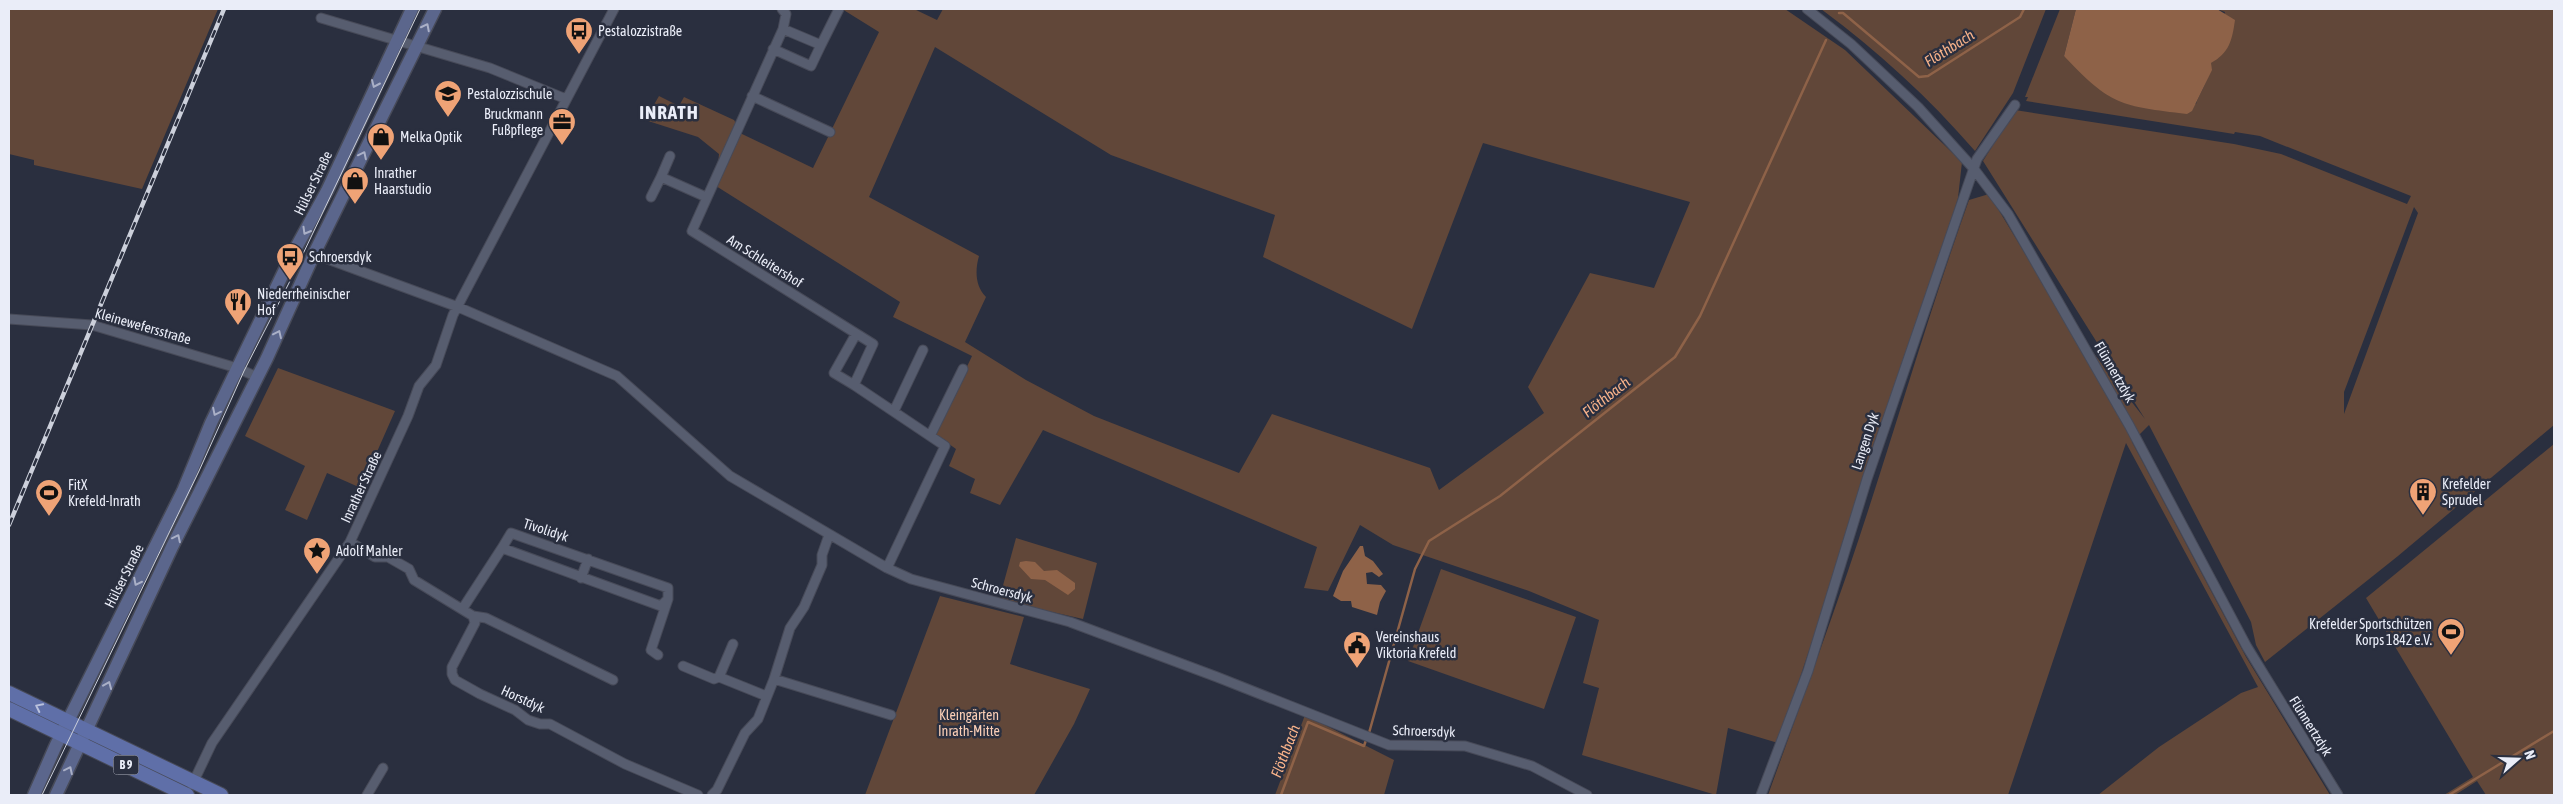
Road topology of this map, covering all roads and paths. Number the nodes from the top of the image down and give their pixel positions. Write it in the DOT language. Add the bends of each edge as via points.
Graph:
graph roads {
  1 [pos="412,9"];
  2 [pos="435,9"];
  3 [pos="614,9"];
  4 [pos="782,9"];
  5 [pos="839,9"];
  6 [pos="1807,9"];
  7 [pos="320,18"];
  8 [pos="783,29"];
  9 [pos="395,40"];
  10 [pos="417,46"];
  11 [pos="821,46"];
  12 [pos="773,49"];
  13 [pos="752,96"];
  14 [pos="566,99"];
  15 [pos="2015,105"];
  16 [pos="830,132"];
  17 [pos="670,156"];
  18 [pos="1974,169"];
  19 [pos="661,177"];
  20 [pos="651,197"];
  21 [pos="706,197"];
  22 [pos="314,254"];
  23 [pos="458,306"];
  24 [pos="9,319"];
  25 [pos="856,334"];
  26 [pos="923,350"];
  27 [pos="237,368"];
  28 [pos="963,368"];
  29 [pos="257,377"];
  30 [pos="854,385"];
  31 [pos="894,411"];
  32 [pos="931,434"];
  33 [pos="829,535"];
  34 [pos="350,542"];
  35 [pos="502,548"];
  36 [pos="588,559"];
  37 [pos="887,568"];
  38 [pos="581,578"];
  39 [pos="668,599"];
  40 [pos="463,608"];
  41 [pos="473,616"];
  42 [pos="733,644"];
  43 [pos="658,655"];
  44 [pos="683,666"];
  45 [pos="719,677"];
  46 [pos="774,679"];
  47 [pos="613,680"];
  48 [pos="9,693"];
  49 [pos="766,696"];
  50 [pos="9,709"];
  51 [pos="891,715"];
  52 [pos="69,722"];
  53 [pos="88,730"];
  54 [pos="62,734"];
  55 [pos="81,745"];
  56 [pos="383,768"];
  57 [pos="194,781"];
  58 [pos="34,795"];
  59 [pos="56,795"];
  60 [pos="187,795"];
  61 [pos="221,795"];
  62 [pos="367,795"];
  63 [pos="698,795"];
  64 [pos="712,795"];
  65 [pos="1587,795"];
  66 [pos="1761,795"];
  67 [pos="2338,795"];
  1 -- 9 [label="street, Hülser Straße"];
  10 -- 2 [label="street, one-way"];
  3 -- 14 [label="street, Inrather Straße"];
  4 -- 8 [label="street, Am Schleitershof" via="786,14"];
  5 -- 11 [label="street"];
  6 -- 18 [label="street, Flünnertzdyk" via="1884,74"];
  7 -- 9 [label="street"];
  8 -- 11 [label="street"];
  8 -- 12 [label="street, Am Schleitershof"];
  9 -- 10 [label="street"];
  9 -- 27 [label="street, Hülser Straße, one-way" via="327,191"];
  10 -- 14 [label="street" via="490,68"];
  22 -- 10 [label="street, one-way"];
  11 -- 12 [label="street" via="811,66"];
  12 -- 13 [label="street, Am Schleitershof"];
  13 -- 16 [label="street"];
  13 -- 21 [label="street, Am Schleitershof"];
  14 -- 23 [label="street, Inrather Straße"];
  15 -- 18 [label="street, Langen Dyk" via="1977,159"];
  17 -- 19 [label="street"];
  18 -- 66 [label="street, Langen Dyk" via="1867,479 1808,671"];
  18 -- 67 [label="street, Flünnertzdyk" via="2008,214 2129,425 2247,647"];
  19 -- 20 [label="street"];
  19 -- 21 [label="street"];
  21 -- 25 [label="street, Am Schleitershof" via="692,231"];
  22 -- 23 [label="street"];
  29 -- 22 [label="street, one-way"];
  23 -- 33 [label="street, Schroersdyk" via="616,376 730,476"];
  23 -- 34 [label="street, Inrather Straße" via="436,365 419,386"];
  24 -- 27 [label="street, Kleinewefersstraße" via="92,325"];
  25 -- 30 [label="street, Am Schleitershof" via="873,344"];
  25 -- 30 [label="street" via="834,373"];
  26 -- 31 [label="street"];
  27 -- 29 [label="street"];
  27 -- 52 [label="street, Hülser Straße, one-way" via="183,491"];
  28 -- 32 [label="street"];
  53 -- 29 [label="street, one-way" via="172,547"];
  30 -- 31 [label="street"];
  31 -- 32 [label="street"];
  32 -- 37 [label="street" via="945,446"];
  33 -- 37 [label="street, Schroersdyk"];
  33 -- 46 [label="street" via="822,565 804,607 790,628"];
  34 -- 40 [label="street" via="375,557 388,557 409,569 414,580"];
  34 -- 57 [label="street, Inrather Straße" via="212,743"];
  35 -- 36 [label="street, Tivolidyk" via="511,533"];
  35 -- 38 [label="street"];
  35 -- 40 [label="street, Tivolidyk"];
  36 -- 38 [label="street"];
  36 -- 39 [label="street, Tivolidyk" via="668,588"];
  37 -- 65 [label="street, Schroersdyk" via="911,580 1070,622 1389,745 1465,746 1532,766"];
  38 -- 39 [label="street" via="661,606"];
  39 -- 43 [label="street" via="651,650"];
  40 -- 41 [label="street"];
  41 -- 47 [label="street" via="486,618"];
  41 -- 63 [label="street, Horstdyk" via="475,623 452,667 455,680 515,710 528,720 550,724 625,764"];
  42 -- 45 [label="street"];
  44 -- 45 [label="street" via="714,679"];
  45 -- 49 [label="street"];
  46 -- 49 [label="street"];
  46 -- 51 [label="street"];
  52 -- 48 [label="main road, B 9, one-way"];
  49 -- 64 [label="street" via="758,718 745,733"];
  50 -- 54 [label="main road, B 9"];
  52 -- 53 [label="main road, B 9"];
  52 -- 54 [label="street, Hülser Straße"];
  53 -- 55 [label="street"];
  53 -- 57 [label="main road, B 9"];
  54 -- 55 [label="main road, B 9"];
  54 -- 58 [label="street, Hülser Straße"];
  59 -- 55 [label="street, one-way"];
  55 -- 60 [label="main road, B 9"];
  56 -- 62 [label="street"];
  57 -- 60 [label="street, Inrather Straße"];
  57 -- 61 [label="main road, B 9"];
}
